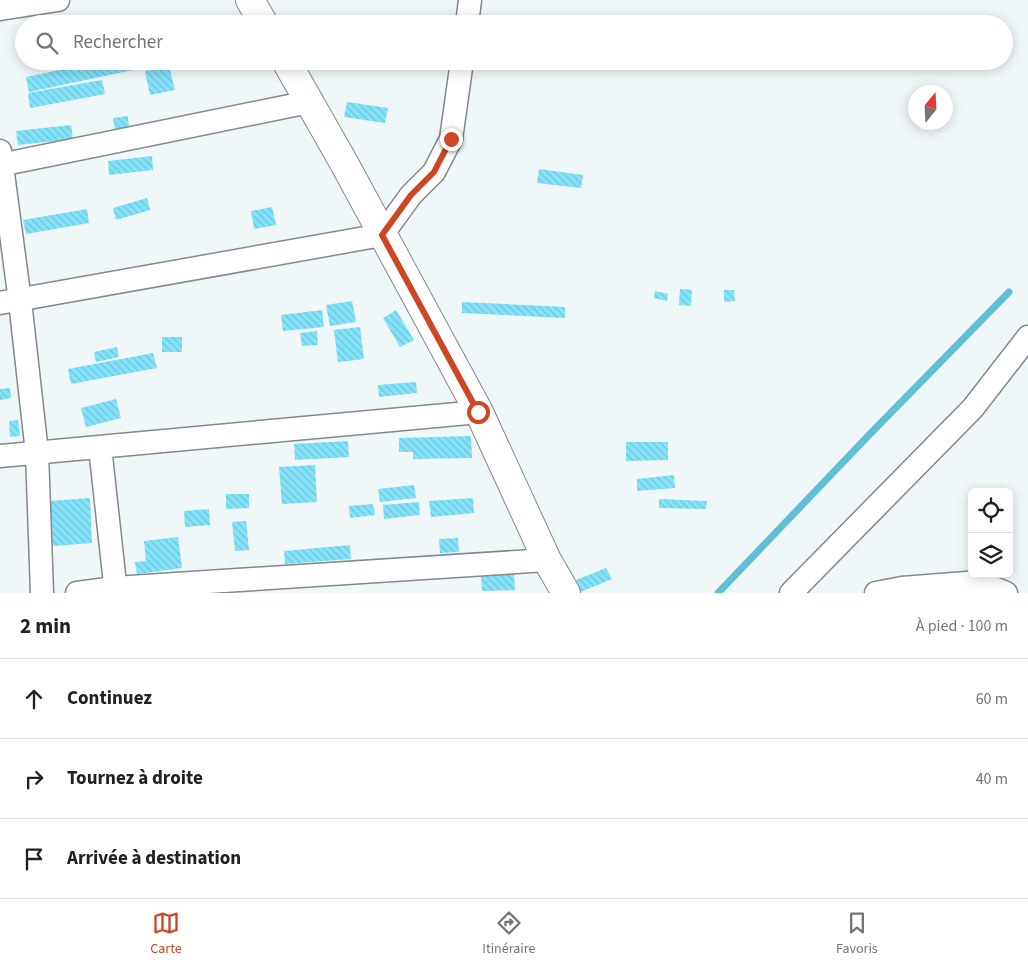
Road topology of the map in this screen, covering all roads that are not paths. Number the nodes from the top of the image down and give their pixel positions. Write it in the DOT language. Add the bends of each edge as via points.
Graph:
graph roads {
  1 [pos="58,0"];
  2 [pos="250,0"];
  3 [pos="470,0"];
  4 [pos="0,9"];
  5 [pos="259,15"];
  6 [pos="468,15"];
  7 [pos="291,70"];
  8 [pos="461,70"];
  9 [pos="309,102"];
  10 [pos="0,160"];
  11 [pos="382,235"];
  12 [pos="10,302"];
  13 [pos="1028,338"];
  14 [pos="478,412"];
  15 [pos="100,447"];
  16 [pos="37,453"];
  17 [pos="0,456"];
  18 [pos="547,560"];
  19 [pos="115,590"];
  20 [pos="42,593"];
  21 [pos="77,593"];
  22 [pos="566,593"];
  23 [pos="791,593"];
  24 [pos="876,593"];
  25 [pos="1006,593"];
  1 -- 4 [label="street"];
  2 -- 5 [label="street"];
  3 -- 6 [label="street"];
  7 -- 9 [label="street"];
  8 -- 11 [label="street" via="451,139 434,172 411,195"];
  9 -- 10 [label="street"];
  9 -- 11 [label="street"];
  10 -- 12 [label="street"];
  11 -- 12 [label="street"];
  11 -- 14 [label="street"];
  12 -- 16 [label="street"];
  13 -- 23 [label="street" via="973,408"];
  14 -- 15 [label="street"];
  14 -- 18 [label="street"];
  15 -- 16 [label="street"];
  15 -- 19 [label="street"];
  16 -- 17 [label="street"];
  16 -- 20 [label="street"];
  18 -- 19 [label="street"];
  18 -- 22 [label="street"];
  19 -- 21 [label="street"];
  24 -- 25 [label="street" via="979,582"];
}
